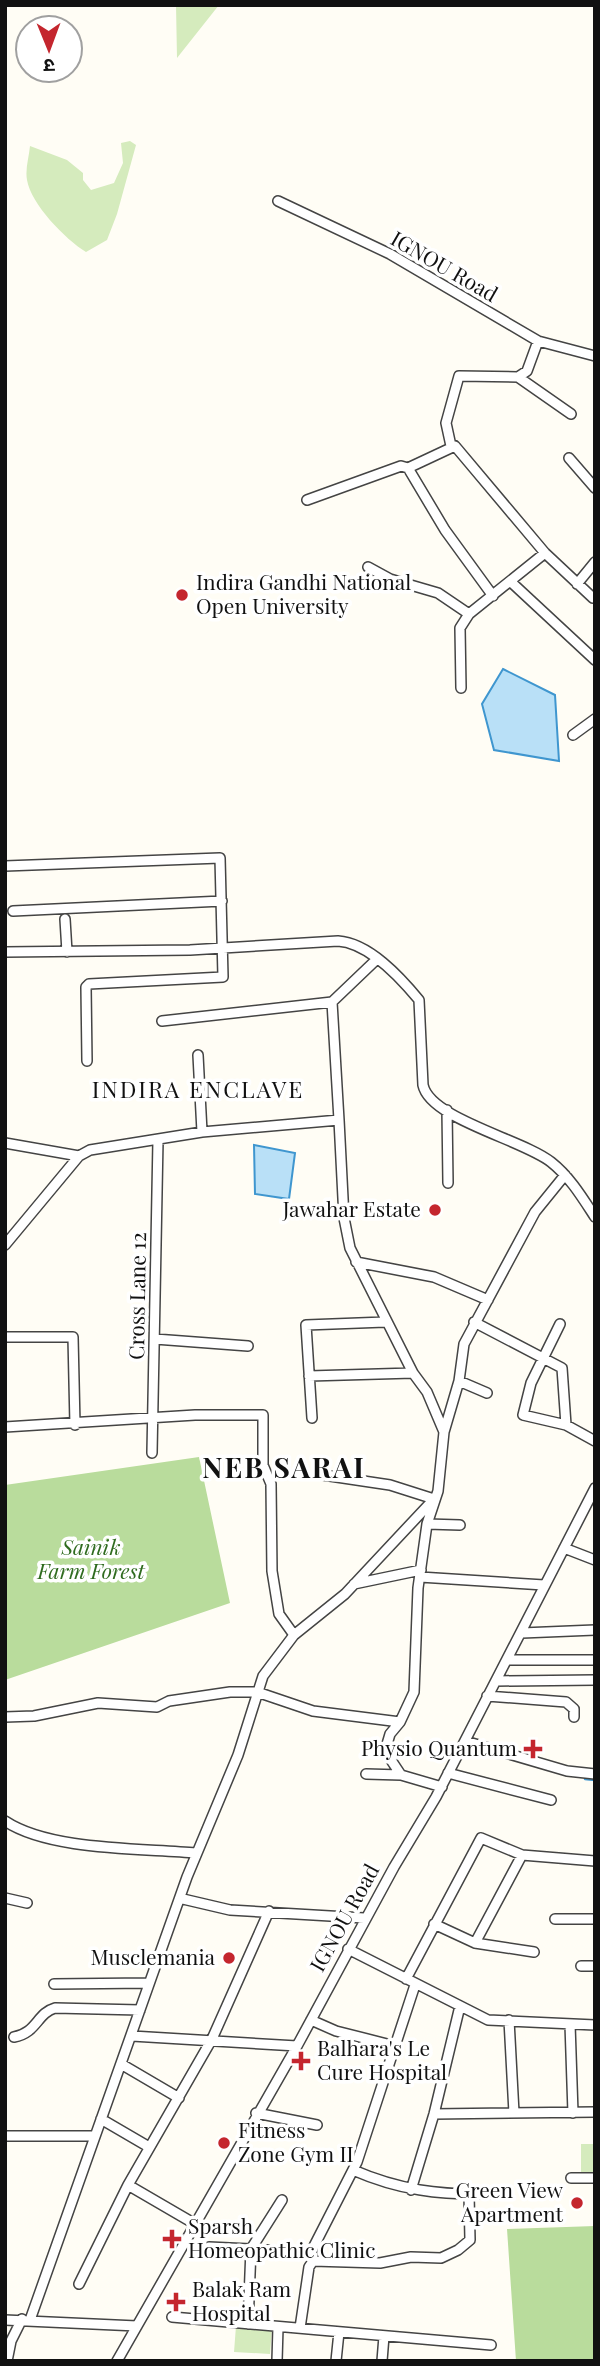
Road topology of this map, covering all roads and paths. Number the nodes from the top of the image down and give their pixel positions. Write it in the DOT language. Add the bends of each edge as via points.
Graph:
graph roads {
  1 [pos="278,201"];
  2 [pos="538,341"];
  3 [pos="595,356"];
  4 [pos="518,377"];
  5 [pos="571,414"];
  6 [pos="451,446"];
  7 [pos="569,458"];
  8 [pos="408,468"];
  9 [pos="595,488"];
  10 [pos="307,500"];
  11 [pos="545,553"];
  12 [pos="595,562"];
  13 [pos="368,567"];
  14 [pos="510,582"];
  15 [pos="577,584"];
  16 [pos="493,596"];
  17 [pos="593,598"];
  18 [pos="469,614"];
  19 [pos="595,660"];
  20 [pos="461,688"];
  21 [pos="595,719"];
  22 [pos="573,735"];
  23 [pos="5,866"];
  24 [pos="222,901"];
  25 [pos="13,911"];
  26 [pos="65,919"];
  27 [pos="223,946"];
  28 [pos="5,952"];
  29 [pos="67,952"];
  30 [pos="377,959"];
  31 [pos="332,1002"];
  32 [pos="162,1021"];
  33 [pos="198,1055"];
  34 [pos="87,1060"];
  35 [pos="447,1111"];
  36 [pos="339,1120"];
  37 [pos="202,1132"];
  38 [pos="158,1140"];
  39 [pos="5,1143"];
  40 [pos="79,1156"];
  41 [pos="565,1175"];
  42 [pos="448,1182"];
  43 [pos="595,1198"];
  44 [pos="589,1208"];
  45 [pos="595,1217"];
  46 [pos="5,1245"];
  47 [pos="356,1262"];
  48 [pos="488,1300"];
  49 [pos="385,1322"];
  50 [pos="474,1322"];
  51 [pos="560,1324"];
  52 [pos="5,1337"];
  53 [pos="155,1339"];
  54 [pos="248,1346"];
  55 [pos="545,1360"];
  56 [pos="413,1373"];
  57 [pos="309,1376"];
  58 [pos="459,1381"];
  59 [pos="487,1394"];
  60 [pos="153,1418"];
  61 [pos="312,1418"];
  62 [pos="75,1425"];
  63 [pos="566,1425"];
  64 [pos="5,1427"];
  65 [pos="443,1432"];
  66 [pos="595,1441"];
  67 [pos="152,1453"];
  68 [pos="323,1475"];
  69 [pos="595,1488"];
  70 [pos="434,1499"];
  71 [pos="427,1524"];
  72 [pos="460,1525"];
  73 [pos="564,1548"];
  74 [pos="595,1560"];
  75 [pos="420,1573"];
  76 [pos="354,1584"];
  77 [pos="544,1585"];
  78 [pos="595,1630"];
  79 [pos="522,1633"];
  80 [pos="294,1635"];
  81 [pos="508,1660"];
  82 [pos="595,1660"];
  83 [pos="595,1680"];
  84 [pos="496,1681"];
  85 [pos="257,1692"];
  86 [pos="487,1696"];
  87 [pos="5,1717"];
  88 [pos="574,1717"];
  89 [pos="400,1722"];
  90 [pos="465,1741"];
  91 [pos="449,1773"];
  92 [pos="366,1774"];
  93 [pos="595,1774"];
  94 [pos="401,1775"];
  95 [pos="442,1787"];
  96 [pos="551,1800"];
  97 [pos="5,1821"];
  98 [pos="196,1853"];
  99 [pos="522,1855"];
  100 [pos="595,1861"];
  101 [pos="5,1898"];
  102 [pos="183,1899"];
  103 [pos="27,1903"];
  104 [pos="269,1911"];
  105 [pos="365,1918"];
  106 [pos="555,1919"];
  107 [pos="595,1919"];
  108 [pos="434,1924"];
  109 [pos="475,1944"];
  110 [pos="348,1949"];
  111 [pos="534,1952"];
  112 [pos="581,1966"];
  113 [pos="595,1966"];
  114 [pos="406,1979"];
  115 [pos="149,1983"];
  116 [pos="54,1984"];
  117 [pos="415,1985"];
  118 [pos="460,2006"];
  119 [pos="140,2010"];
  120 [pos="311,2020"];
  121 [pos="509,2020"];
  122 [pos="570,2024"];
  123 [pos="595,2025"];
  124 [pos="132,2036"];
  125 [pos="14,2037"];
  126 [pos="212,2039"];
  127 [pos="297,2046"];
  128 [pos="395,2046"];
  129 [pos="121,2064"];
  130 [pos="179,2098"];
  131 [pos="595,2112"];
  132 [pos="256,2113"];
  133 [pos="514,2113"];
  134 [pos="573,2113"];
  135 [pos="434,2114"];
  136 [pos="101,2119"];
  137 [pos="317,2125"];
  138 [pos="5,2136"];
  139 [pos="95,2136"];
  140 [pos="149,2147"];
  141 [pos="353,2171"];
  142 [pos="571,2178"];
  143 [pos="595,2178"];
  144 [pos="128,2185"];
  145 [pos="411,2190"];
  146 [pos="469,2194"];
  147 [pos="488,2194"];
  148 [pos="282,2200"];
  149 [pos="195,2224"];
  150 [pos="209,2247"];
  151 [pos="251,2249"];
  152 [pos="312,2256"];
  153 [pos="79,2284"];
  154 [pos="172,2317"];
  155 [pos="26,2319"];
  156 [pos="5,2320"];
  157 [pos="248,2324"];
  158 [pos="137,2326"];
  159 [pos="278,2327"];
  160 [pos="300,2328"];
  161 [pos="338,2332"];
  162 [pos="384,2336"];
  163 [pos="491,2345"];
  164 [pos="7,2361"];
  165 [pos="117,2361"];
  166 [pos="277,2361"];
  167 [pos="336,2361"];
  168 [pos="382,2361"];
  1 -- 2 [label="street, IGNOU Road" via="390,254"];
  2 -- 3 [label="street, IGNOU Road"];
  2 -- 4 [label="street" via="527,370"];
  4 -- 5 [label="street"];
  4 -- 6 [label="street" via="459,376 446,423"];
  6 -- 8 [label="street"];
  6 -- 11 [label="street" via="460,449"];
  7 -- 9 [label="street"];
  8 -- 10 [label="street" via="401,466"];
  8 -- 16 [label="street"];
  11 -- 14 [label="street"];
  11 -- 15 [label="street"];
  12 -- 15 [label="street"];
  13 -- 18 [label="street" via="390,579 438,593"];
  14 -- 16 [label="street"];
  14 -- 19 [label="street"];
  15 -- 17 [label="street"];
  16 -- 18 [label="street"];
  18 -- 20 [label="street" via="460,628"];
  21 -- 22 [label="street"];
  23 -- 24 [label="street" via="219,858"];
  24 -- 25 [label="street"];
  24 -- 27 [label="street"];
  26 -- 29 [label="street"];
  27 -- 29 [label="street"];
  27 -- 30 [label="street" via="338,941 352,943"];
  27 -- 34 [label="street" via="223,976 87,986"];
  28 -- 29 [label="street"];
  30 -- 31 [label="street"];
  30 -- 35 [label="street" via="419,1000 424,1090"];
  31 -- 32 [label="street"];
  31 -- 36 [label="street"];
  33 -- 37 [label="street"];
  35 -- 41 [label="street" via="525,1146"];
  35 -- 42 [label="street"];
  36 -- 37 [label="street"];
  36 -- 47 [label="street" via="346,1237"];
  37 -- 38 [label="street"];
  38 -- 40 [label="street" via="95,1149"];
  38 -- 53 [label="street, Cross Lane 12"];
  39 -- 40 [label="street"];
  40 -- 46 [label="street"];
  41 -- 44 [label="street"];
  41 -- 48 [label="street" via="535,1212"];
  43 -- 44 [label="street"];
  44 -- 45 [label="street"];
  47 -- 48 [label="street" via="434,1277"];
  47 -- 49 [label="street"];
  48 -- 50 [label="street"];
  49 -- 56 [label="street"];
  49 -- 57 [label="street" via="306,1325"];
  50 -- 55 [label="street"];
  50 -- 58 [label="street" via="464,1344"];
  51 -- 55 [label="street"];
  52 -- 62 [label="street" via="73,1337"];
  53 -- 54 [label="street"];
  53 -- 60 [label="street, Cross Lane 12"];
  55 -- 63 [label="street" via="562,1368"];
  55 -- 63 [label="street" via="531,1383 523,1415"];
  56 -- 57 [label="street"];
  56 -- 65 [label="street" via="427,1392"];
  57 -- 61 [label="street"];
  58 -- 59 [label="street"];
  58 -- 65 [label="street"];
  60 -- 62 [label="street"];
  60 -- 67 [label="street, Cross Lane 12"];
  60 -- 80 [label="street" via="264,1416 262,1462 271,1484 272,1571 279,1614"];
  62 -- 64 [label="street"];
  63 -- 66 [label="street"];
  65 -- 70 [label="street"];
  68 -- 70 [label="street"];
  69 -- 73 [label="street, IGNOU Road"];
  70 -- 71 [label="street"];
  70 -- 76 [label="street"];
  71 -- 72 [label="street"];
  71 -- 75 [label="street"];
  73 -- 74 [label="street"];
  73 -- 77 [label="street, IGNOU Road"];
  75 -- 76 [label="street"];
  75 -- 77 [label="street"];
  75 -- 89 [label="street" via="414,1692"];
  76 -- 80 [label="street"];
  77 -- 79 [label="street, IGNOU Road"];
  78 -- 79 [label="street"];
  79 -- 81 [label="street, IGNOU Road"];
  80 -- 85 [label="street" via="263,1676"];
  81 -- 82 [label="street"];
  81 -- 84 [label="street, IGNOU Road"];
  83 -- 84 [label="street"];
  84 -- 86 [label="street, IGNOU Road"];
  85 -- 87 [label="street" via="193,1697 157,1707 98,1703"];
  85 -- 89 [label="street" via="313,1711"];
  85 -- 98 [label="street" via="238,1755"];
  86 -- 88 [label="street" via="566,1702 574,1709"];
  86 -- 90 [label="street, IGNOU Road"];
  89 -- 94 [label="street" via="385,1751"];
  90 -- 91 [label="street, IGNOU Road"];
  90 -- 93 [label="street" via="567,1771"];
  91 -- 95 [label="street, IGNOU Road"];
  91 -- 96 [label="street"];
  92 -- 94 [label="street"];
  94 -- 95 [label="street"];
  95 -- 105 [label="street, IGNOU Road"];
  97 -- 98 [label="street" via="28,1833 65,1842"];
  98 -- 115 [label="street"];
  99 -- 100 [label="street"];
  99 -- 108 [label="street" via="481,1838"];
  99 -- 109 [label="street"];
  101 -- 103 [label="street"];
  102 -- 104 [label="street" via="230,1910"];
  104 -- 105 [label="street"];
  104 -- 126 [label="street"];
  105 -- 110 [label="street, IGNOU Road"];
  106 -- 107 [label="street"];
  108 -- 109 [label="street"];
  108 -- 114 [label="street"];
  109 -- 111 [label="street"];
  110 -- 114 [label="street"];
  110 -- 120 [label="street, IGNOU Road"];
  112 -- 113 [label="street"];
  114 -- 117 [label="street"];
  115 -- 116 [label="street"];
  115 -- 119 [label="street"];
  117 -- 118 [label="street"];
  117 -- 128 [label="street"];
  118 -- 121 [label="street" via="488,2020"];
  118 -- 135 [label="street"];
  119 -- 124 [label="street"];
  119 -- 125 [label="street" via="55,2008 28,2033"];
  120 -- 127 [label="street, IGNOU Road"];
  120 -- 128 [label="street"];
  121 -- 122 [label="street"];
  121 -- 133 [label="street"];
  122 -- 123 [label="street"];
  122 -- 134 [label="street"];
  124 -- 126 [label="street"];
  124 -- 129 [label="street"];
  126 -- 127 [label="street"];
  126 -- 130 [label="street"];
  127 -- 132 [label="street, IGNOU Road"];
  128 -- 141 [label="street"];
  129 -- 130 [label="street"];
  129 -- 136 [label="street"];
  130 -- 140 [label="street"];
  131 -- 134 [label="street"];
  132 -- 137 [label="street"];
  132 -- 149 [label="street, IGNOU Road"];
  133 -- 134 [label="street"];
  133 -- 135 [label="street"];
  135 -- 145 [label="street"];
  136 -- 139 [label="street"];
  136 -- 140 [label="street"];
  138 -- 139 [label="street"];
  139 -- 155 [label="street"];
  140 -- 144 [label="street"];
  141 -- 145 [label="street"];
  141 -- 152 [label="street"];
  142 -- 143 [label="street"];
  144 -- 149 [label="street"];
  144 -- 153 [label="street"];
  145 -- 146 [label="street"];
  146 -- 147 [label="street"];
  146 -- 152 [label="street" via="470,2240 441,2258 380,2263"];
  148 -- 151 [label="street"];
  149 -- 158 [label="street, IGNOU Road"];
  150 -- 151 [label="street"];
  151 -- 152 [label="street"];
  151 -- 157 [label="street"];
  152 -- 160 [label="street"];
  154 -- 157 [label="street"];
  155 -- 156 [label="street"];
  155 -- 158 [label="street"];
  155 -- 164 [label="street" via="11,2341"];
  157 -- 159 [label="street"];
  158 -- 165 [label="street, IGNOU Road"];
  159 -- 160 [label="street"];
  159 -- 166 [label="street"];
  160 -- 161 [label="street"];
  161 -- 162 [label="street"];
  161 -- 167 [label="street"];
  162 -- 163 [label="street"];
  162 -- 168 [label="street"];
}
